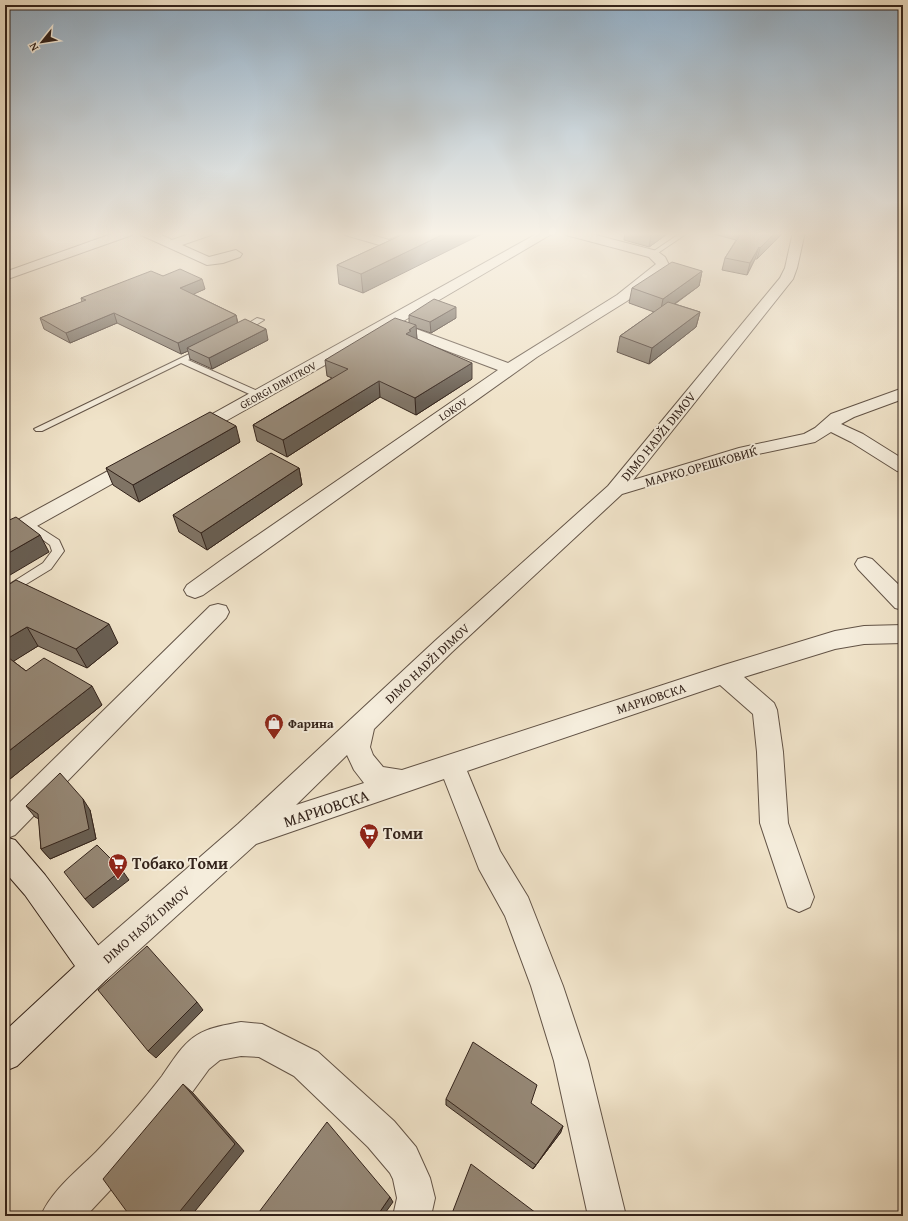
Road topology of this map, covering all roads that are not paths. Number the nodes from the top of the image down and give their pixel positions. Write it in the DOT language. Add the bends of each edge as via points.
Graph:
graph roads {
  1 [pos="449,289"];
  2 [pos="634,289"];
  3 [pos="778,289"];
  4 [pos="260,320"];
  5 [pos="388,324"];
  6 [pos="235,334"];
  7 [pos="214,344"];
  8 [pos="181,360"];
  9 [pos="508,368"];
  10 [pos="903,393"];
  11 [pos="259,395"];
  12 [pos="830,425"];
  13 [pos="39,429"];
  14 [pos="176,441"];
  15 [pos="149,456"];
  16 [pos="903,468"];
  17 [pos="615,490"];
  18 [pos="28,524"];
  19 [pos="5,536"];
  20 [pos="865,564"];
  21 [pos="195,590"];
  22 [pos="5,593"];
  23 [pos="903,602"];
  24 [pos="218,612"];
  25 [pos="903,634"];
  26 [pos="724,674"];
  27 [pos="362,725"];
  28 [pos="452,766"];
  29 [pos="404,782"];
  30 [pos="5,826"];
  31 [pos="248,833"];
  32 [pos="5,850"];
  33 [pos="799,897"];
  34 [pos="96,968"];
  35 [pos="5,1054"];
  36 [pos="60,1216"];
  37 [pos="412,1216"];
  38 [pos="607,1216"];
  1 -- 5 [label="street, GEORGI DIMITROV"];
  2 -- 9 [label="street, LOKOV"];
  3 -- 17 [label="street, DIMO HADŽI DIMOV"];
  4 -- 6 [label="lane"];
  5 -- 9 [label="street"];
  5 -- 11 [label="street, GEORGI DIMITROV"];
  7 -- 8 [label="lane"];
  8 -- 11 [label="lane"];
  8 -- 13 [label="lane"];
  9 -- 21 [label="street, LOKOV" via="489,384"];
  10 -- 12 [label="street, МАРКО ОРЕШКОВИЌ" via="848,413"];
  11 -- 14 [label="street, GEORGI DIMITROV"];
  12 -- 16 [label="street" via="857,438"];
  12 -- 17 [label="street, МАРКО ОРЕШКОВИЌ" via="809,438 745,452 650,482"];
  15 -- 18 [label="street"];
  17 -- 27 [label="street, DIMO HADŽI DIMOV" via="444,646"];
  18 -- 19 [label="street"];
  18 -- 22 [label="lane" via="55,543 58,551 47,566"];
  20 -- 23 [label="street"];
  24 -- 30 [label="street"];
  25 -- 26 [label="street, МАРИОВСКА" via="864,635 835,640"];
  26 -- 28 [label="street, МАРИОВСКА"];
  26 -- 33 [label="street" via="765,710 774,823"];
  27 -- 29 [label="street, МАРИОВСКА" via="357,747 362,762 375,776"];
  27 -- 31 [label="street, DIMO HADŽI DIMOV"];
  28 -- 29 [label="street, МАРИОВСКА"];
  28 -- 38 [label="street" via="489,859 517,908 547,986 571,1061"];
  29 -- 31 [label="street, МАРИОВСКА"];
  31 -- 34 [label="street, DIMO HADŽI DIMOV"];
  32 -- 34 [label="street" via="35,885"];
  34 -- 35 [label="street, DIMO HADŽI DIMOV"];
  36 -- 37 [label="street" via="118,1155 198,1057 209,1047 241,1039 262,1040 306,1064 381,1134 403,1160 411,1178 416,1198"];
}
